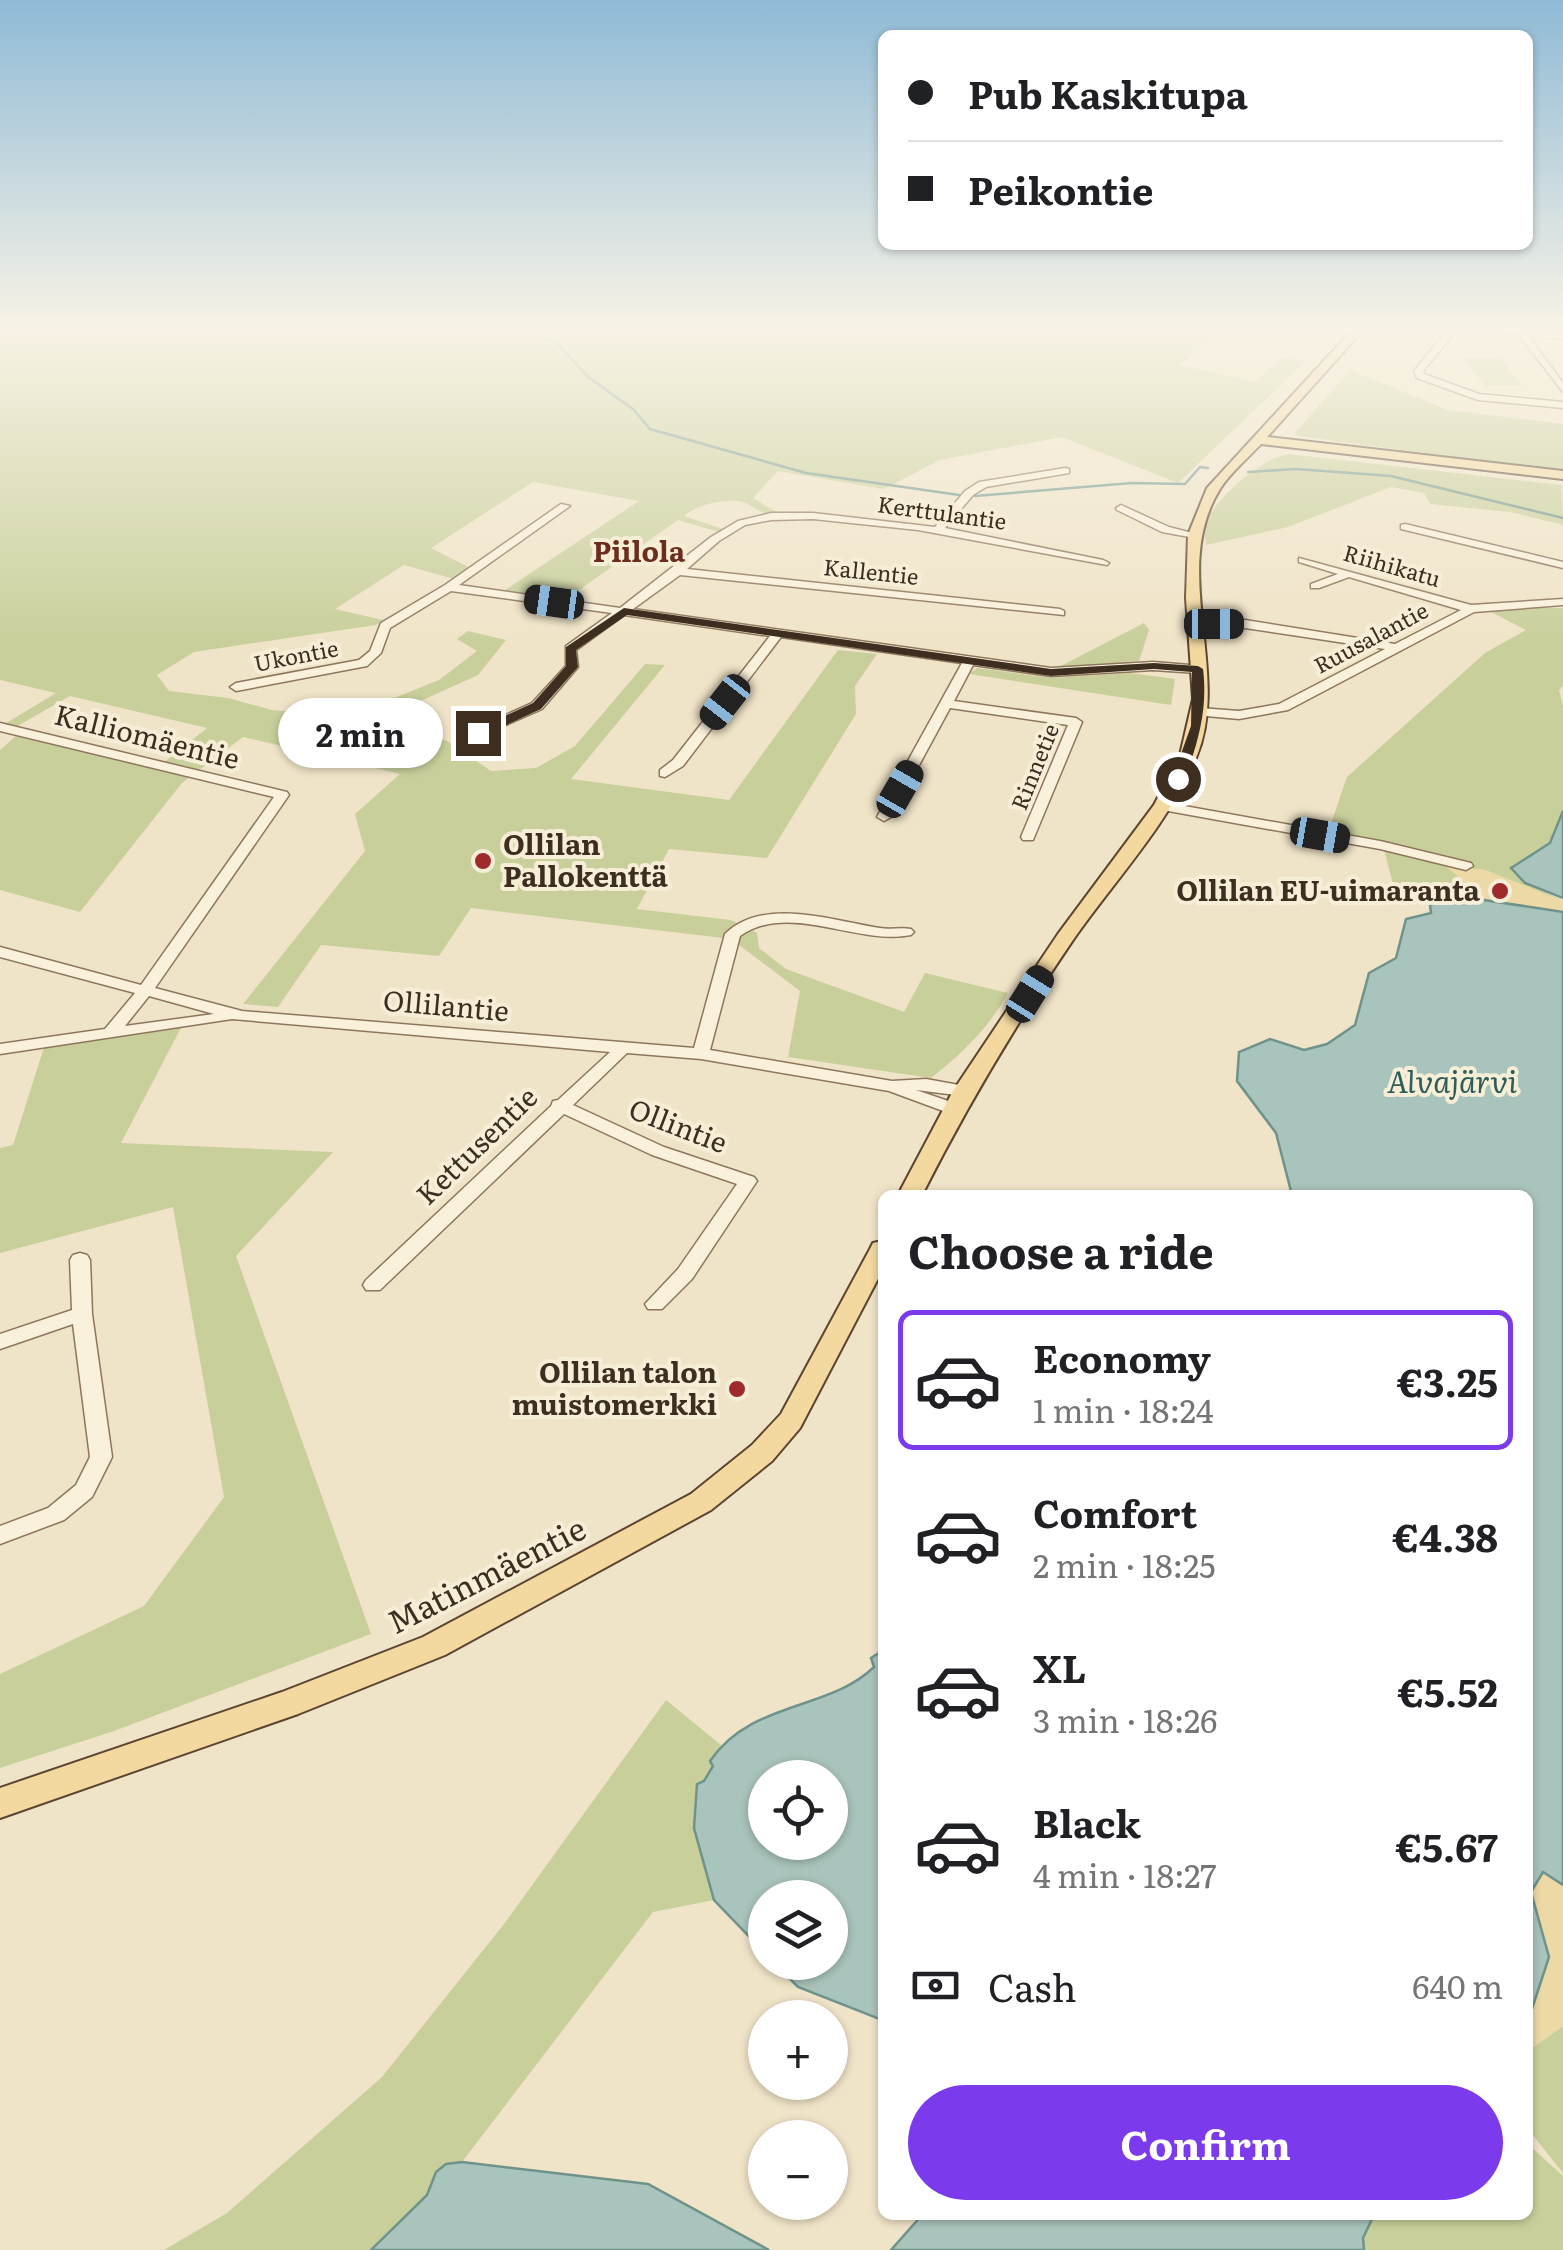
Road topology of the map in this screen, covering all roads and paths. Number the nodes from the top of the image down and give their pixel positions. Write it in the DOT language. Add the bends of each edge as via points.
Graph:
graph roads {
  1 [pos="1271,433"];
  2 [pos="1272,433"];
  3 [pos="1267,438"];
  4 [pos="1066,471"];
  5 [pos="1563,475"];
  6 [pos="564,506"];
  7 [pos="1122,508"];
  8 [pos="1405,527"];
  9 [pos="936,532"];
  10 [pos="1195,535"];
  11 [pos="1302,560"];
  12 [pos="1104,563"];
  13 [pos="1563,565"];
  14 [pos="678,571"];
  15 [pos="1348,574"];
  16 [pos="1315,586"];
  17 [pos="449,587"];
  18 [pos="1563,602"];
  19 [pos="1471,609"];
  20 [pos="624,611"];
  21 [pos="1060,613"];
  22 [pos="1214,624"];
  23 [pos="776,636"];
  24 [pos="1394,647"];
  25 [pos="969,662"];
  26 [pos="1198,669"];
  27 [pos="236,687"];
  28 [pos="948,704"];
  29 [pos="1200,712"];
  30 [pos="0,727"];
  31 [pos="478,733"];
  32 [pos="665,773"];
  33 [pos="1162,806"];
  34 [pos="884,817"];
  35 [pos="1028,836"];
  36 [pos="1466,866"];
  37 [pos="906,932"];
  38 [pos="0,952"];
  39 [pos="144,992"];
  40 [pos="241,1016"];
  41 [pos="113,1030"];
  42 [pos="0,1049"];
  43 [pos="621,1050"];
  44 [pos="702,1054"];
  45 [pos="959,1100"];
  46 [pos="559,1105"];
  47 [pos="913,1190"];
  48 [pos="878,1257"];
  49 [pos="80,1260"];
  50 [pos="374,1285"];
  51 [pos="655,1304"];
  52 [pos="82,1314"];
  53 [pos="0,1342"];
  54 [pos="0,1535"];
  55 [pos="0,1804"];
  1 -- 3 [label="main road"];
  2 -- 3 [label="main road"];
  3 -- 5 [label="main road"];
  3 -- 10 [label="main road" via="1208,503"];
  4 -- 9 [label="street" via="984,484"];
  6 -- 17 [label="street, Ukontie"];
  7 -- 10 [label="street" via="1166,530"];
  8 -- 13 [label="street"];
  9 -- 12 [label="street, Kerttulantie"];
  9 -- 14 [label="street, Kerttulantie" via="831,517 746,520"];
  10 -- 26 [label="main road"];
  11 -- 15 [label="street, Riihikatu"];
  14 -- 20 [label="street, Kerttulantie"];
  14 -- 21 [label="street, Kallentie"];
  15 -- 16 [label="street"];
  15 -- 19 [label="street, Riihikatu"];
  17 -- 20 [label="street"];
  17 -- 27 [label="street, Ukontie" via="385,626 375,653 363,663"];
  18 -- 19 [label="street, Ruusalantie"];
  19 -- 24 [label="street, Ruusalantie"];
  20 -- 23 [label="street"];
  20 -- 31 [label="street, Kerttulantie" via="570,649 572,667 537,706"];
  22 -- 24 [label="street"];
  23 -- 25 [label="street"];
  23 -- 32 [label="street"];
  24 -- 29 [label="street, Ruusalantie" via="1267,712"];
  25 -- 26 [label="street" via="1051,672"];
  25 -- 28 [label="street"];
  26 -- 29 [label="main road"];
  28 -- 34 [label="street"];
  28 -- 35 [label="street, Rinnetie" via="1076,722"];
  29 -- 33 [label="main road" via="1189,755"];
  30 -- 39 [label="street, Kalliomäentie" via="282,795"];
  33 -- 36 [label="street"];
  33 -- 45 [label="main road"];
  37 -- 44 [label="street" via="777,918 740,926 732,934"];
  38 -- 39 [label="street, Ollilantie"];
  39 -- 40 [label="street, Ollilantie"];
  39 -- 41 [label="street"];
  40 -- 41 [label="street"];
  40 -- 43 [label="street, Ollilantie"];
  41 -- 42 [label="street"];
  43 -- 44 [label="street, Ollilantie"];
  43 -- 46 [label="street, Kettusentie"];
  44 -- 45 [label="street, Ollilantie"];
  45 -- 47 [label="main road"];
  46 -- 50 [label="street, Kettusentie"];
  46 -- 51 [label="street, Ollintie" via="658,1152 748,1182 685,1274"];
  48 -- 55 [label="main road, Matinmäentie" via="791,1421 762,1454 701,1502 434,1646"];
  49 -- 52 [label="street"];
  52 -- 53 [label="street"];
  52 -- 54 [label="street" via="101,1456 84,1491 56,1514"];
}
